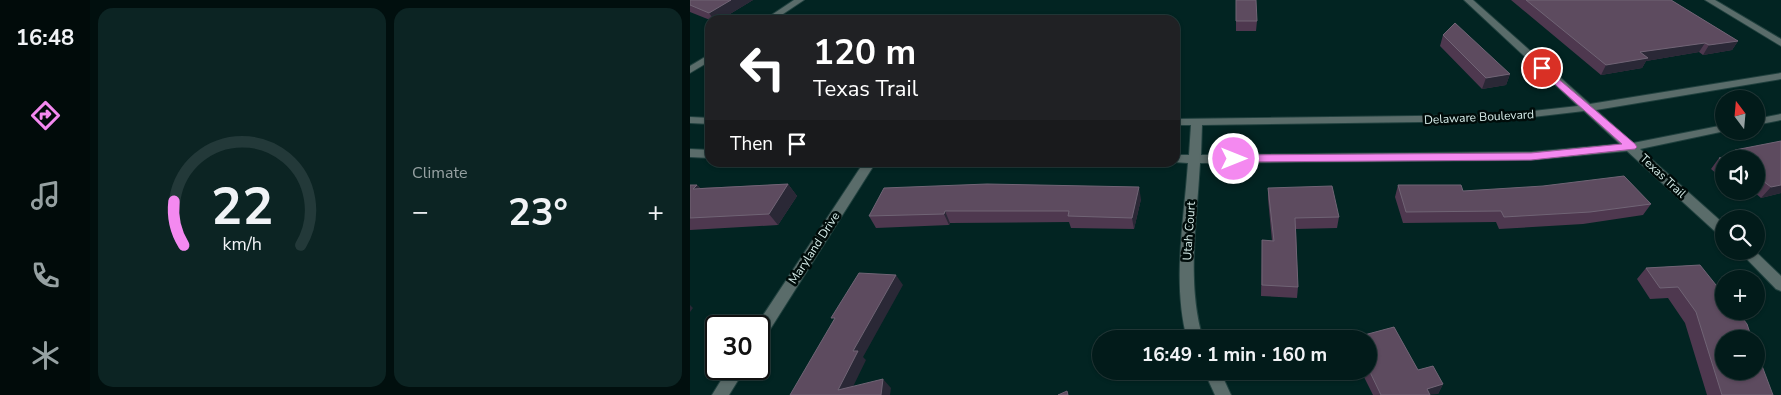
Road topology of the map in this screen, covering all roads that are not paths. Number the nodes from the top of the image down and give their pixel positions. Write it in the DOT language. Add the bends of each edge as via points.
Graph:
graph roads {
  1 [pos="800,0"];
  2 [pos="1468,0"];
  3 [pos="1709,0"];
  4 [pos="776,15"];
  5 [pos="1781,43"];
  6 [pos="705,60"];
  7 [pos="690,70"];
  8 [pos="1781,76"];
  9 [pos="1587,108"];
  10 [pos="1781,117"];
  11 [pos="690,120"];
  12 [pos="1765,120"];
  13 [pos="705,121"];
  14 [pos="1180,122"];
  15 [pos="1197,122"];
  16 [pos="1715,130"];
  17 [pos="1632,147"];
  18 [pos="690,153"];
  19 [pos="705,154"];
  20 [pos="1180,159"];
  21 [pos="1194,159"];
  22 [pos="867,167"];
  23 [pos="1715,224"];
  24 [pos="1755,260"];
  25 [pos="1781,285"];
  26 [pos="770,317"];
  27 [pos="1193,330"];
  28 [pos="729,380"];
  29 [pos="1216,380"];
  30 [pos="720,395"];
  31 [pos="1224,395"];
  1 -- 4 [label="street"];
  2 -- 9 [label="street, Texas Trail"];
  3 -- 5 [label="street"];
  6 -- 7 [label="street"];
  8 -- 9 [label="street, Delaware Boulevard"];
  9 -- 15 [label="street, Delaware Boulevard" via="1496,118"];
  9 -- 17 [label="street, Texas Trail"];
  10 -- 12 [label="street"];
  11 -- 13 [label="street"];
  14 -- 15 [label="street, Delaware Boulevard"];
  15 -- 21 [label="street, Utah Court"];
  16 -- 17 [label="street"];
  17 -- 21 [label="street" via="1531,156"];
  17 -- 23 [label="street, Texas Trail"];
  18 -- 19 [label="street"];
  20 -- 21 [label="street"];
  21 -- 27 [label="street, Utah Court" via="1186,282"];
  22 -- 26 [label="street, Maryland Drive"];
  24 -- 25 [label="street"];
  28 -- 30 [label="street"];
  29 -- 31 [label="street"];
}
